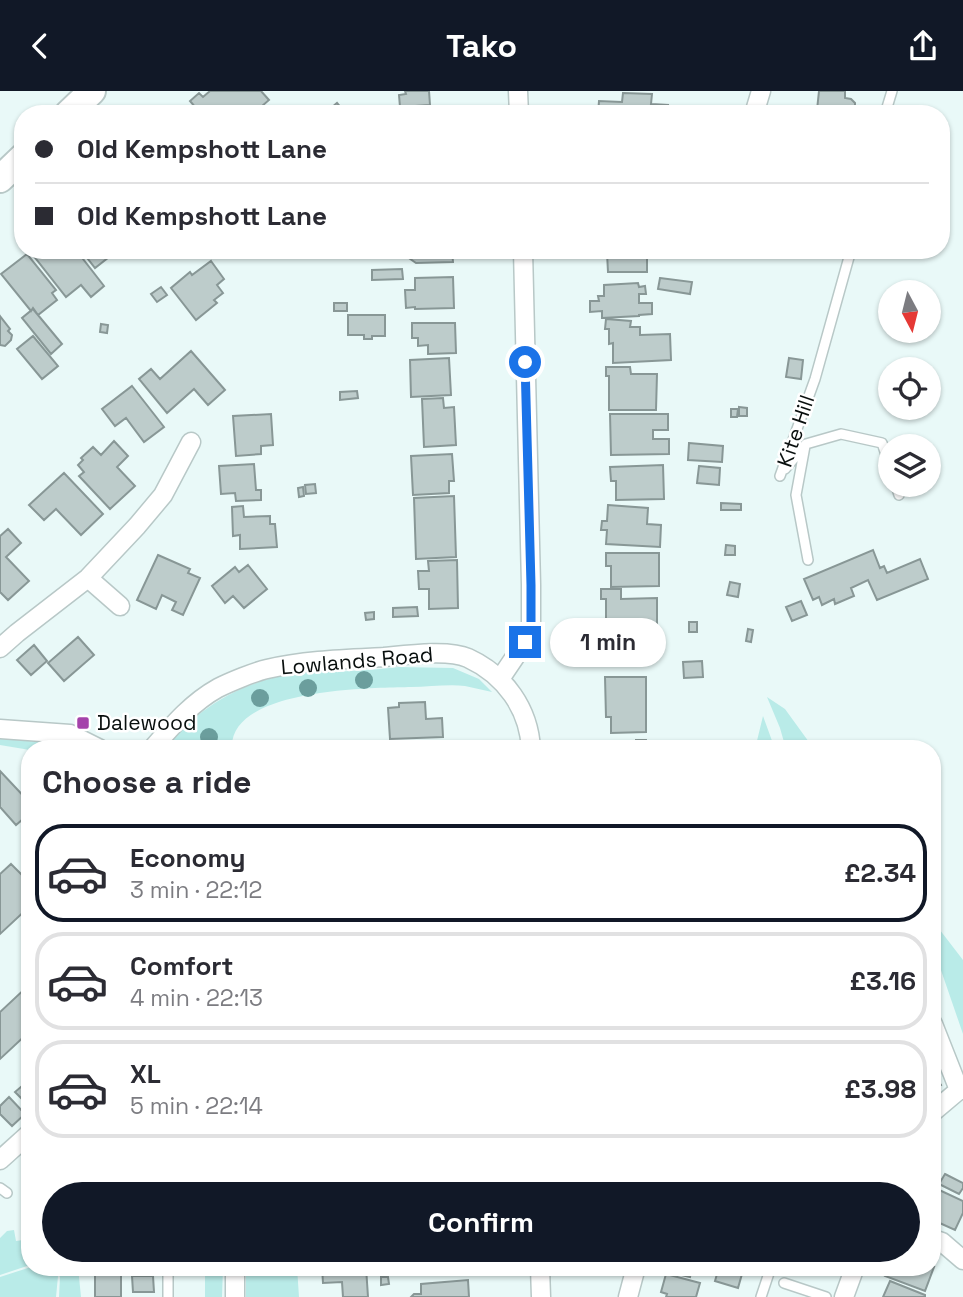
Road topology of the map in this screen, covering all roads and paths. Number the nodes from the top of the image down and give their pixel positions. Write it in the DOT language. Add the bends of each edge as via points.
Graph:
graph roads {
  1 [pos="92,91"];
  2 [pos="77,105"];
  3 [pos="14,166"];
  4 [pos="0,179"];
  5 [pos="523,259"];
  6 [pos="848,259"];
  7 [pos="191,442"];
  8 [pos="878,442"];
  9 [pos="806,445"];
  10 [pos="808,560"];
  11 [pos="88,578"];
  12 [pos="120,606"];
  13 [pos="0,648"];
  14 [pos="500,679"];
  15 [pos="0,729"];
  16 [pos="61,740"];
  17 [pos="160,740"];
  18 [pos="530,740"];
  19 [pos="941,1043"];
  20 [pos="961,1090"];
  21 [pos="941,1106"];
  22 [pos="21,1141"];
  23 [pos="0,1160"];
  24 [pos="941,1243"];
  25 [pos="963,1260"];
  26 [pos="168,1276"];
  27 [pos="235,1276"];
  28 [pos="540,1276"];
  29 [pos="634,1276"];
  30 [pos="768,1276"];
  31 [pos="852,1276"];
  32 [pos="784,1283"];
  33 [pos="168,1297"];
  34 [pos="235,1297"];
  35 [pos="541,1297"];
  36 [pos="628,1297"];
  37 [pos="761,1297"];
  38 [pos="826,1297"];
  39 [pos="844,1297"];
  1 -- 2 [label="street"];
  3 -- 4 [label="street"];
  5 -- 14 [label="street" via="531,628"];
  6 -- 9 [label="lane, Kite Hill" via="815,379 780,475"];
  7 -- 11 [label="street" via="163,495"];
  8 -- 9 [label="lane, Kite Hill" via="841,435"];
  9 -- 10 [label="lane" via="796,495"];
  11 -- 12 [label="street"];
  11 -- 13 [label="street"];
  14 -- 17 [label="street, Lowlands Road" via="467,657 451,654 265,669 218,688 184,712"];
  14 -- 18 [label="street" via="515,697"];
  15 -- 16 [label="street"];
  19 -- 20 [label="street"];
  20 -- 21 [label="street"];
  22 -- 23 [label="street"];
  24 -- 25 [label="street"];
  26 -- 33 [label="lane"];
  27 -- 34 [label="street"];
  28 -- 35 [label="street"];
  29 -- 36 [label="street"];
  30 -- 37 [label="lane"];
  31 -- 39 [label="street"];
  32 -- 38 [label="lane"];
}
